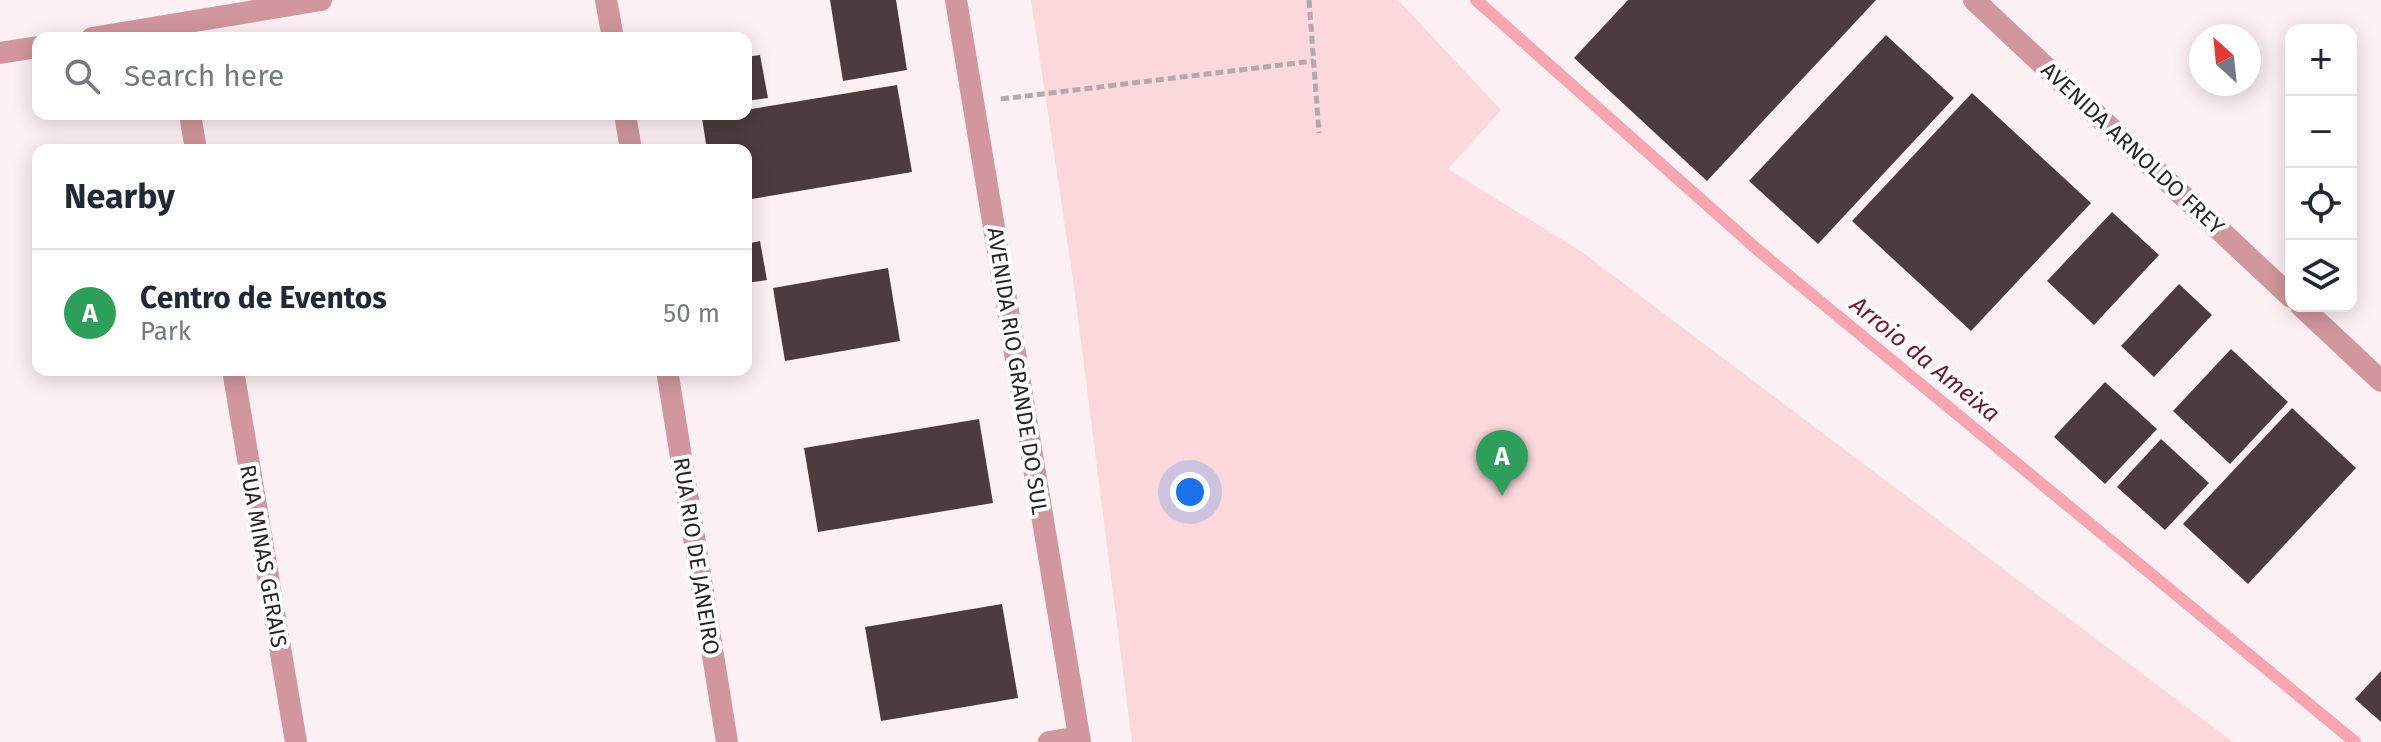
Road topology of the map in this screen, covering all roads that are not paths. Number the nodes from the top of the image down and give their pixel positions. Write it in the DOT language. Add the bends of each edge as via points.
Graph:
graph roads {
  1 [pos="321,0"];
  2 [pos="606,0"];
  3 [pos="956,0"];
  4 [pos="1974,0"];
  5 [pos="176,31"];
  6 [pos="612,32"];
  7 [pos="32,48"];
  8 [pos="0,53"];
  9 [pos="191,120"];
  10 [pos="626,120"];
  11 [pos="195,144"];
  12 [pos="630,144"];
  13 [pos="2285,291"];
  14 [pos="2307,312"];
  15 [pos="234,376"];
  16 [pos="668,376"];
  17 [pos="2381,381"];
  18 [pos="1080,740"];
  19 [pos="296,742"];
  20 [pos="727,742"];
  21 [pos="1049,742"];
  1 -- 5 [label="street"];
  2 -- 6 [label="street"];
  3 -- 18 [label="street, AVENIDA RIO GRANDE DO SUL"];
  4 -- 13 [label="street, AVENIDA ARNOLDO FREY"];
  7 -- 8 [label="street"];
  9 -- 11 [label="street"];
  10 -- 12 [label="street"];
  14 -- 17 [label="street"];
  15 -- 19 [label="street, RUA MINAS GERAIS"];
  16 -- 20 [label="street, RUA RIO DE JANEIRO"];
  18 -- 21 [label="street"];
}
